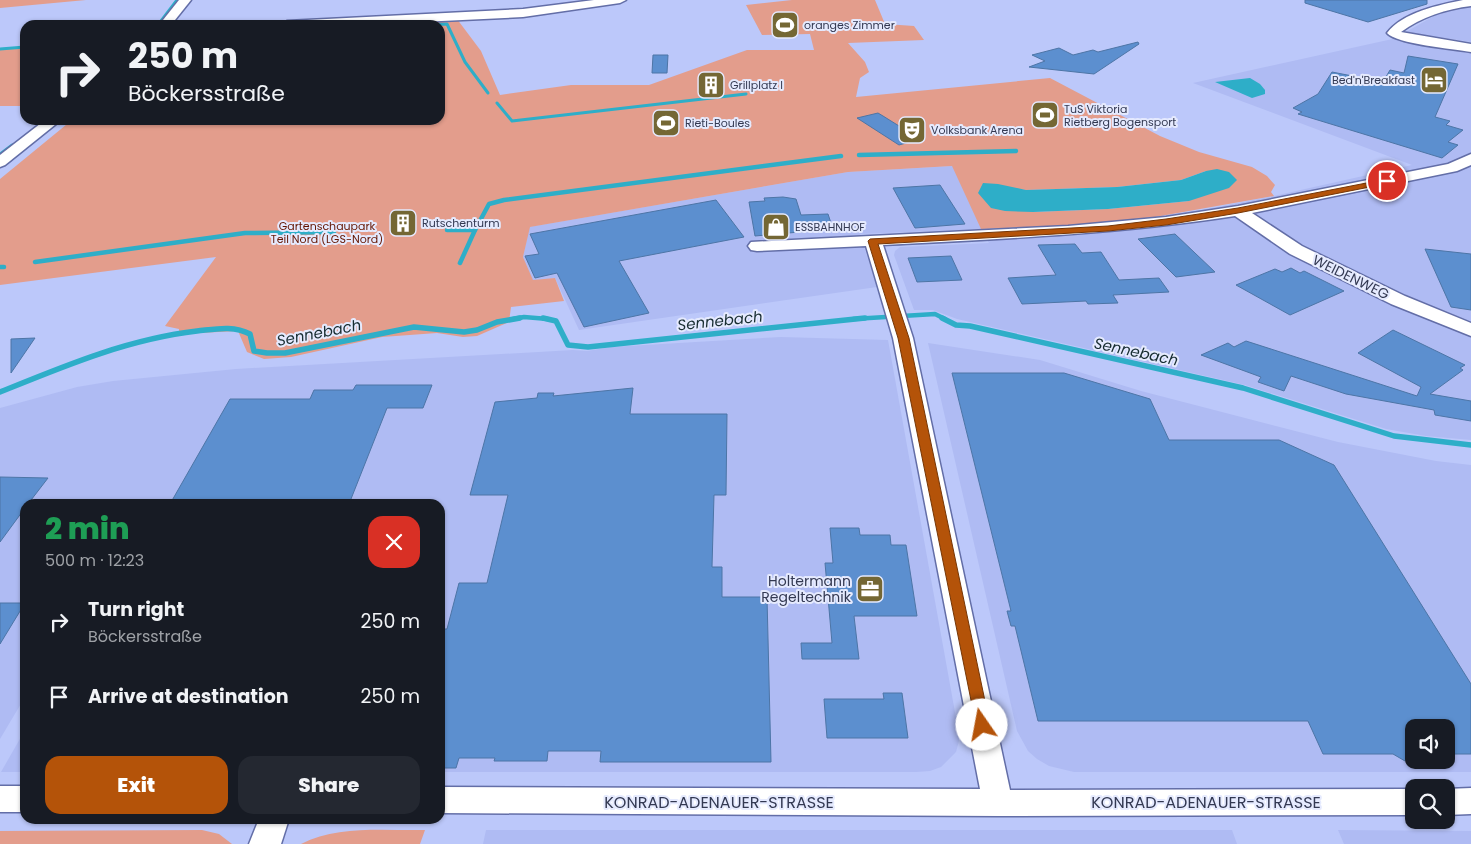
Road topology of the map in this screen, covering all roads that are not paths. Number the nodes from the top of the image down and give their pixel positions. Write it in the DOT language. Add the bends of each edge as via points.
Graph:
graph roads {
  1 [pos="184,0"];
  2 [pos="620,0"];
  3 [pos="1471,3"];
  4 [pos="169,20"];
  5 [pos="385,20"];
  6 [pos="1471,48"];
  7 [pos="48,125"];
  8 [pos="1471,159"];
  9 [pos="0,162"];
  10 [pos="1238,211"];
  11 [pos="873,241"];
  12 [pos="757,246"];
  13 [pos="1471,330"];
  14 [pos="0,799"];
  15 [pos="20,799"];
  16 [pos="445,800"];
  17 [pos="1405,802"];
  18 [pos="1455,802"];
  19 [pos="1471,802"];
  20 [pos="998,803"];
  21 [pos="272,824"];
  22 [pos="265,844"];
  1 -- 4 [label="street"];
  2 -- 5 [label="street" via="523,13"];
  3 -- 6 [label="street" via="1457,3 1432,11 1395,30 1395,35"];
  7 -- 9 [label="street"];
  8 -- 10 [label="street" via="1452,168"];
  10 -- 11 [label="street" via="1108,228"];
  10 -- 13 [label="street, WEIDENWEG" via="1296,250 1398,300"];
  11 -- 12 [label="street"];
  11 -- 20 [label="street" via="903,338"];
  14 -- 15 [label="street"];
  16 -- 20 [label="street, KONRAD-ADENAUER-STRASSE"];
  17 -- 20 [label="street, KONRAD-ADENAUER-STRASSE"];
  18 -- 19 [label="street"];
  21 -- 22 [label="street"];
}
